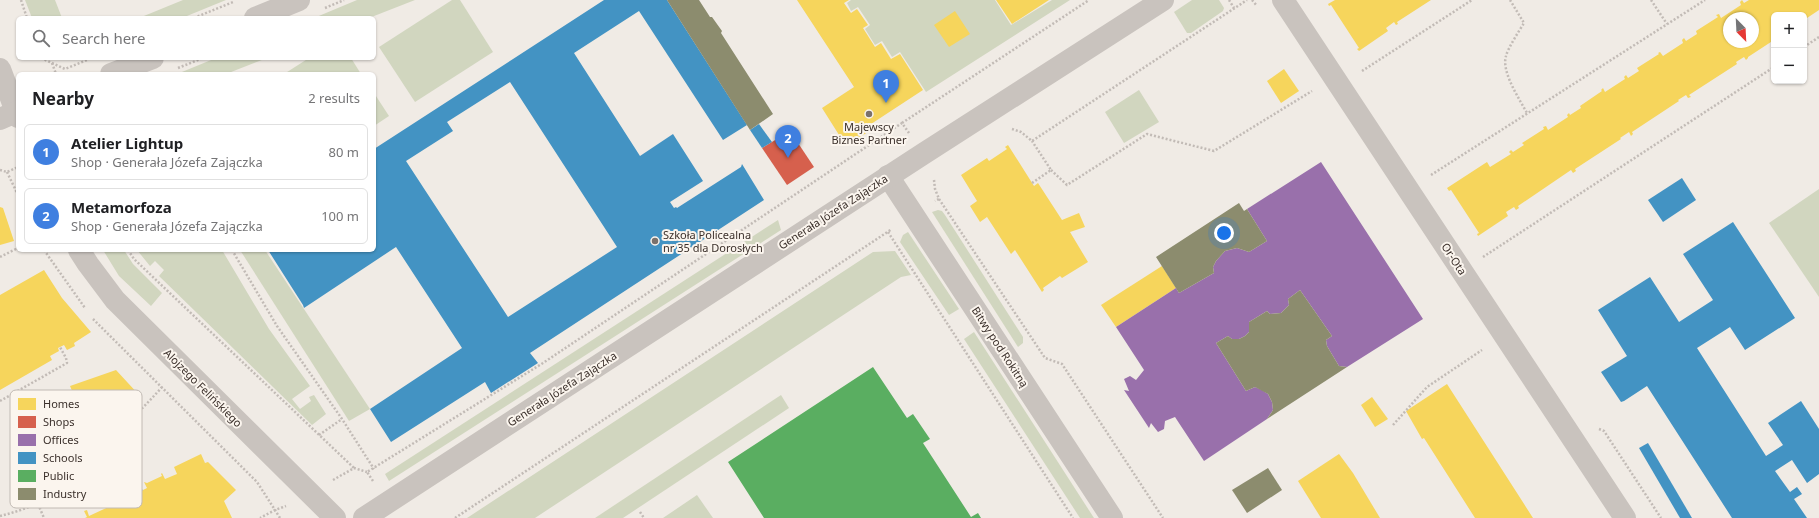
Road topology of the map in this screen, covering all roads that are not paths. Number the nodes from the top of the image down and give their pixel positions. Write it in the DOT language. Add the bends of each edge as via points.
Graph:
graph roads {
  1 [pos="300,0"];
  2 [pos="1163,0"];
  3 [pos="1283,0"];
  4 [pos="260,16"];
  5 [pos="148,60"];
  6 [pos="0,69"];
  7 [pos="116,72"];
  8 [pos="13,115"];
  9 [pos="888,176"];
  10 [pos="80,252"];
  11 [pos="335,518"];
  12 [pos="364,518"];
  13 [pos="1112,518"];
  14 [pos="1625,518"];
  1 -- 4 [label="street"];
  2 -- 9 [label="street, Generała Józefa Zajączka"];
  3 -- 14 [label="street, Or-Ota"];
  5 -- 7 [label="street"];
  6 -- 8 [label="street"];
  9 -- 12 [label="street, Generała Józefa Zajączka"];
  9 -- 13 [label="street, Bitwy pod Rokitną"];
  10 -- 11 [label="street, Alojzego Felińskiego" via="115,300"];
}
